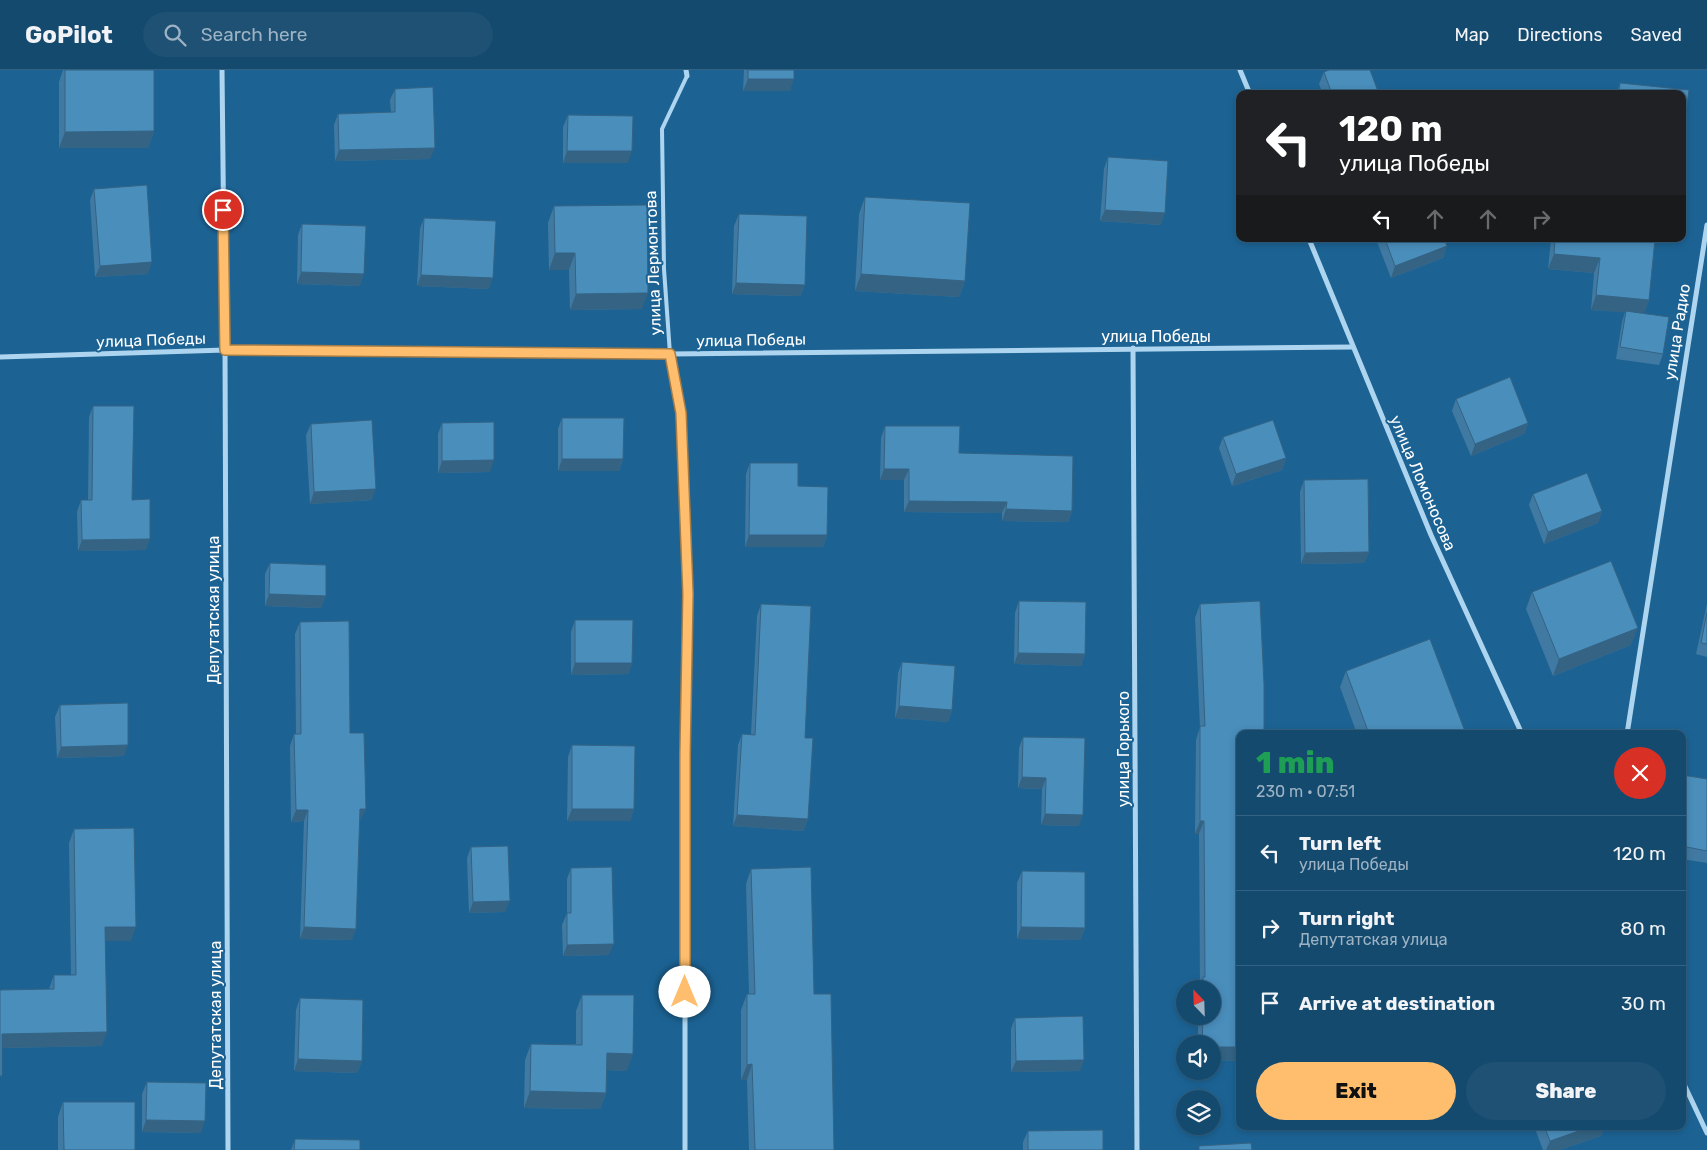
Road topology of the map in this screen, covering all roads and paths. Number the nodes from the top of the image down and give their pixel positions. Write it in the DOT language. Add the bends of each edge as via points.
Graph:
graph roads {
  1 [pos="222,70"];
  2 [pos="1240,70"];
  3 [pos="686,73"];
  4 [pos="1248,90"];
  5 [pos="1707,225"];
  6 [pos="1310,242"];
  7 [pos="1353,347"];
  8 [pos="1134,348"];
  9 [pos="225,350"];
  10 [pos="670,354"];
  11 [pos="0,357"];
  12 [pos="1520,730"];
  13 [pos="1628,730"];
  14 [pos="1686,1088"];
  15 [pos="1707,1133"];
  16 [pos="228,1150"];
  17 [pos="685,1150"];
  18 [pos="1137,1150"];
  1 -- 9 [label="street, Депутатская улица"];
  2 -- 4 [label="street"];
  3 -- 10 [label="lane, улица Лермонтова" via="662,129 664,269"];
  5 -- 13 [label="street, улица Радио"];
  6 -- 7 [label="street, улица Ломоносова"];
  7 -- 8 [label="street, улица Победы"];
  7 -- 12 [label="street, улица Ломоносова" via="1431,535"];
  8 -- 10 [label="street, улица Победы"];
  8 -- 18 [label="street, улица Горького"];
  9 -- 10 [label="street, улица Победы"];
  9 -- 11 [label="street, улица Победы"];
  9 -- 16 [label="street, Депутатская улица"];
  10 -- 17 [label="street, улица Лермонтова" via="681,413 688,594"];
  14 -- 15 [label="street"];
}
